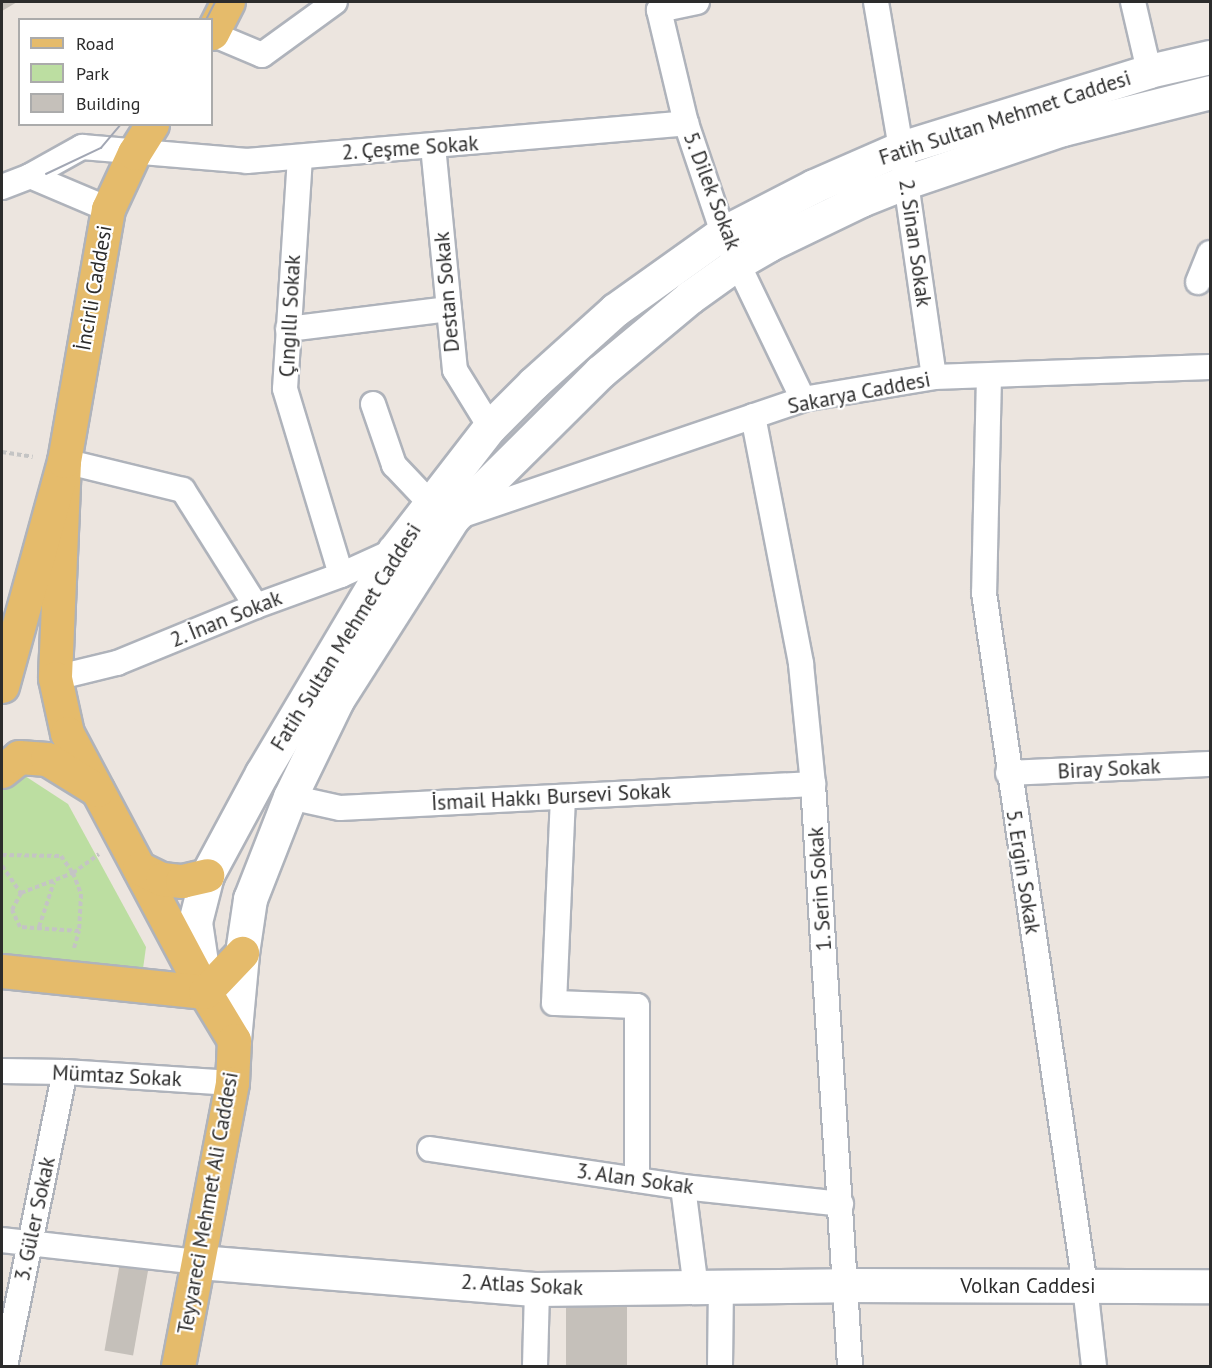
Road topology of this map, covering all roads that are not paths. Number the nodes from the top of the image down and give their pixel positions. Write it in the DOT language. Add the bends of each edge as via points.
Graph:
graph roads {
  1 [pos="228,2"];
  2 [pos="335,2"];
  3 [pos="697,2"];
  4 [pos="876,2"];
  5 [pos="1133,2"];
  6 [pos="213,32"];
  7 [pos="213,34"];
  8 [pos="1210,57"];
  9 [pos="1149,71"];
  10 [pos="1210,92"];
  11 [pos="686,123"];
  12 [pos="151,126"];
  13 [pos="433,146"];
  14 [pos="901,148"];
  15 [pos="134,153"];
  16 [pos="300,157"];
  17 [pos="30,176"];
  18 [pos="906,182"];
  19 [pos="2,187"];
  20 [pos="108,209"];
  21 [pos="723,233"];
  22 [pos="1210,253"];
  23 [pos="739,262"];
  24 [pos="1198,282"];
  25 [pos="449,309"];
  26 [pos="288,329"];
  27 [pos="1210,367"];
  28 [pos="989,376"];
  29 [pos="934,377"];
  30 [pos="803,399"];
  31 [pos="373,404"];
  32 [pos="753,416"];
  33 [pos="490,427"];
  34 [pos="64,461"];
  35 [pos="442,510"];
  36 [pos="394,551"];
  37 [pos="341,575"];
  38 [pos="256,606"];
  39 [pos="55,678"];
  40 [pos="2,686"];
  41 [pos="1210,764"];
  42 [pos="2,771"];
  43 [pos="1008,773"];
  44 [pos="813,784"];
  45 [pos="98,791"];
  46 [pos="290,797"];
  47 [pos="563,797"];
  48 [pos="139,868"];
  49 [pos="207,876"];
  50 [pos="242,953"];
  51 [pos="2,971"];
  52 [pos="205,992"];
  53 [pos="234,1040"];
  54 [pos="2,1071"];
  55 [pos="65,1072"];
  56 [pos="232,1083"];
  57 [pos="430,1149"];
  58 [pos="637,1180"];
  59 [pos="683,1187"];
  60 [pos="841,1204"];
  61 [pos="2,1240"];
  62 [pos="30,1242"];
  63 [pos="199,1262"];
  64 [pos="846,1286"];
  65 [pos="1085,1286"];
  66 [pos="1210,1286"];
  67 [pos="709,1288"];
  68 [pos="537,1289"];
  69 [pos="5,1366"];
  70 [pos="178,1366"];
  71 [pos="535,1366"];
  72 [pos="720,1366"];
  73 [pos="850,1366"];
  74 [pos="1094,1366"];
  1 -- 6 [label="main road"];
  2 -- 7 [label="street" via="262,56"];
  3 -- 11 [label="street, 5. Dilek Sokak" via="659,10"];
  4 -- 14 [label="street, 2. Sinan Sokak"];
  5 -- 9 [label="street"];
  8 -- 9 [label="main road, Fatih Sultan Mehmet Caddesi"];
  9 -- 14 [label="main road, Fatih Sultan Mehmet Caddesi"];
  10 -- 18 [label="main road, Fatih Sultan Mehmet Caddesi" via="1063,129"];
  11 -- 13 [label="street, 2. Çeşme Sokak"];
  11 -- 21 [label="street, 5. Dilek Sokak"];
  12 -- 15 [label="main road, İncirli Caddesi"];
  13 -- 16 [label="street, 2. Çeşme Sokak"];
  13 -- 25 [label="street, Destan Sokak"];
  14 -- 18 [label="street, 2. Sinan Sokak"];
  14 -- 21 [label="main road, Fatih Sultan Mehmet Caddesi" via="814,186"];
  15 -- 16 [label="street, 2. Çeşme Sokak" via="247,161"];
  15 -- 17 [label="street, 2. Çeşme Sokak" via="82,147"];
  15 -- 20 [label="main road, İncirli Caddesi"];
  16 -- 26 [label="street, Çıngıllı Sokak"];
  17 -- 19 [label="street, 2. Çeşme Sokak"];
  17 -- 20 [label="street"];
  18 -- 23 [label="main road, Fatih Sultan Mehmet Caddesi"];
  18 -- 29 [label="street, 2. Sinan Sokak"];
  20 -- 34 [label="main road, İncirli Caddesi"];
  21 -- 23 [label="street, 5. Dilek Sokak"];
  21 -- 33 [label="main road, Fatih Sultan Mehmet Caddesi" via="615,310"];
  22 -- 24 [label="street"];
  23 -- 30 [label="street, 5. Dilek Sokak"];
  23 -- 35 [label="main road, Fatih Sultan Mehmet Caddesi" via="600,372"];
  25 -- 26 [label="street"];
  25 -- 33 [label="street, Destan Sokak" via="455,370"];
  26 -- 37 [label="street, Çıngıllı Sokak" via="285,389"];
  27 -- 28 [label="street, Sakarya Caddesi"];
  28 -- 29 [label="street, Sakarya Caddesi"];
  28 -- 43 [label="street, 5. Ergin Sokak" via="984,593"];
  29 -- 30 [label="street, Sakarya Caddesi"];
  30 -- 32 [label="street, Sakarya Caddesi"];
  31 -- 35 [label="street" via="394,465"];
  32 -- 35 [label="street, Sakarya Caddesi"];
  32 -- 44 [label="street, 1. Serin Sokak" via="801,664"];
  33 -- 35 [label="main road, Fatih Sultan Mehmet Caddesi"];
  34 -- 38 [label="street" via="183,490"];
  34 -- 39 [label="main road"];
  34 -- 40 [label="main road"];
  35 -- 36 [label="main road, Fatih Sultan Mehmet Caddesi"];
  35 -- 46 [label="main road, Fatih Sultan Mehmet Caddesi" via="337,700"];
  36 -- 37 [label="street, 2. İnan Sokak"];
  36 -- 49 [label="main road, Fatih Sultan Mehmet Caddesi" via="262,773"];
  37 -- 38 [label="street, 2. İnan Sokak"];
  38 -- 39 [label="street, 2. İnan Sokak" via="117,663"];
  39 -- 45 [label="main road" via="67,733"];
  41 -- 43 [label="street, Biray Sokak"];
  42 -- 45 [label="main road" via="19,757 47,759"];
  43 -- 65 [label="street, 5. Ergin Sokak"];
  44 -- 47 [label="street, İsmail Hakkı Bursevi Sokak"];
  44 -- 60 [label="street, 1. Serin Sokak"];
  45 -- 48 [label="main road"];
  46 -- 47 [label="street, İsmail Hakkı Bursevi Sokak" via="340,808"];
  46 -- 50 [label="main road, Fatih Sultan Mehmet Caddesi" via="250,899"];
  47 -- 58 [label="street" via="554,1003 637,1006"];
  48 -- 49 [label="main road" via="162,879 182,881"];
  48 -- 52 [label="main road"];
  49 -- 52 [label="main road, Fatih Sultan Mehmet Caddesi" via="195,922"];
  50 -- 52 [label="main road"];
  50 -- 53 [label="main road, Fatih Sultan Mehmet Caddesi"];
  51 -- 52 [label="main road"];
  52 -- 53 [label="main road"];
  53 -- 56 [label="main road, Teyyareci Mehmet Ali Caddesi"];
  54 -- 55 [label="street, Mümtaz Sokak"];
  55 -- 56 [label="street, Mümtaz Sokak"];
  55 -- 62 [label="street, 3. Güler Sokak"];
  56 -- 63 [label="main road, Teyyareci Mehmet Ali Caddesi"];
  57 -- 58 [label="street, 3. Alan Sokak"];
  58 -- 59 [label="street, 3. Alan Sokak"];
  59 -- 60 [label="street, 3. Alan Sokak"];
  59 -- 67 [label="street"];
  60 -- 64 [label="street, 1. Serin Sokak"];
  61 -- 62 [label="street"];
  62 -- 63 [label="street"];
  62 -- 69 [label="street, 3. Güler Sokak"];
  63 -- 68 [label="main road, 2. Atlas Sokak"];
  63 -- 70 [label="main road, Teyyareci Mehmet Ali Caddesi"];
  64 -- 65 [label="main road, Volkan Caddesi"];
  64 -- 67 [label="main road, 2. Atlas Sokak"];
  64 -- 73 [label="street, 1. Serin Sokak"];
  65 -- 66 [label="main road, Volkan Caddesi"];
  65 -- 74 [label="street, 5. Ergin Sokak"];
  67 -- 68 [label="main road, 2. Atlas Sokak"];
  67 -- 72 [label="street"];
  68 -- 71 [label="street"];
}
